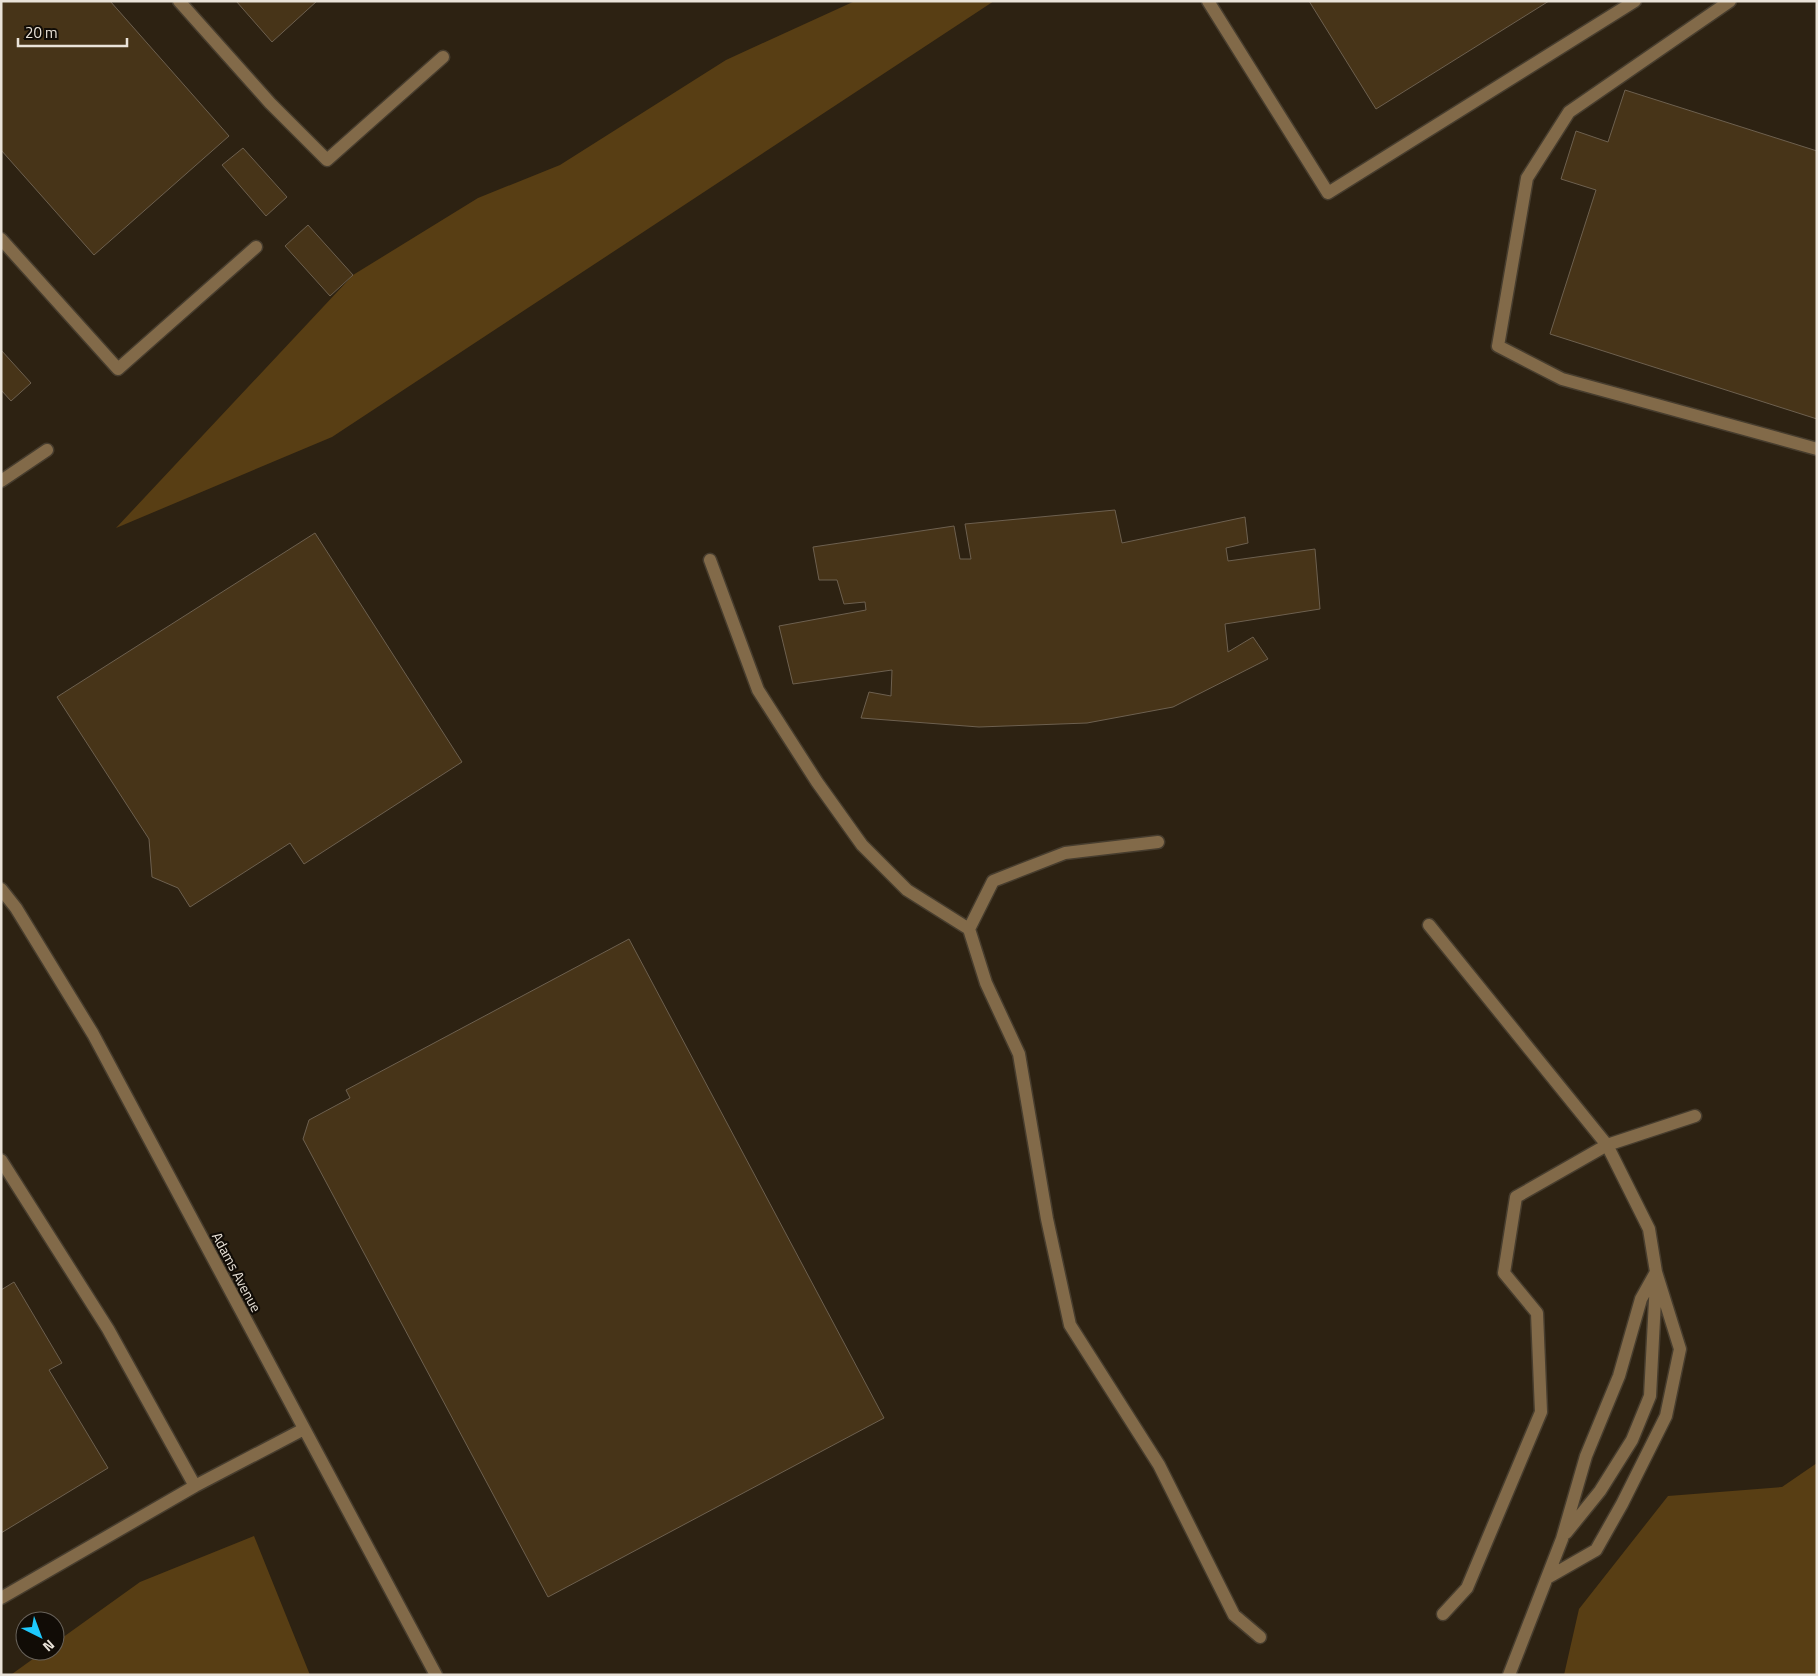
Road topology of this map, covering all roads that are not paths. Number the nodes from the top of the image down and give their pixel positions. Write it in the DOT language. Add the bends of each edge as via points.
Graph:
graph roads {
  1 [pos="179,1"];
  2 [pos="1208,1"];
  3 [pos="1635,1"];
  4 [pos="1730,1"];
  5 [pos="443,57"];
  6 [pos="1,239"];
  7 [pos="256,247"];
  8 [pos="1817,449"];
  9 [pos="47,450"];
  10 [pos="1,481"];
  11 [pos="710,560"];
  12 [pos="1158,842"];
  13 [pos="1,890"];
  14 [pos="1429,925"];
  15 [pos="969,929"];
  16 [pos="1695,1116"];
  17 [pos="1608,1145"];
  18 [pos="1,1160"];
  19 [pos="1656,1272"];
  20 [pos="304,1429"];
  21 [pos="195,1486"];
  22 [pos="1562,1539"];
  23 [pos="1547,1578"];
  24 [pos="1,1598"];
  25 [pos="1443,1614"];
  26 [pos="1260,1637"];
  27 [pos="436,1675"];
  28 [pos="1509,1675"];
  1 -- 5 [label="street" via="270,103 327,160"];
  2 -- 3 [label="street" via="1328,193"];
  4 -- 8 [label="street" via="1569,112 1527,178 1498,346 1562,379"];
  6 -- 7 [label="street" via="118,369"];
  9 -- 10 [label="street"];
  11 -- 15 [label="street" via="758,690 817,782 862,845 907,890"];
  12 -- 15 [label="street" via="1065,852 993,882"];
  13 -- 20 [label="street, Adams Avenue" via="16,908 92,1034"];
  14 -- 17 [label="street"];
  15 -- 26 [label="street" via="986,983 1019,1054 1047,1219 1070,1325 1159,1465 1234,1615"];
  16 -- 17 [label="street"];
  17 -- 19 [label="street" via="1649,1230"];
  17 -- 25 [label="street" via="1516,1197 1504,1273 1538,1313 1541,1412 1466,1588"];
  18 -- 21 [label="street" via="108,1329"];
  19 -- 22 [label="street" via="1641,1299 1619,1376 1586,1456"];
  19 -- 22 [label="street" via="1650,1396 1632,1440 1600,1491"];
  19 -- 23 [label="street" via="1680,1349 1666,1416 1596,1550"];
  20 -- 21 [label="street"];
  20 -- 27 [label="street, Adams Avenue"];
  21 -- 24 [label="street"];
  22 -- 23 [label="street"];
  23 -- 28 [label="street"];
}
